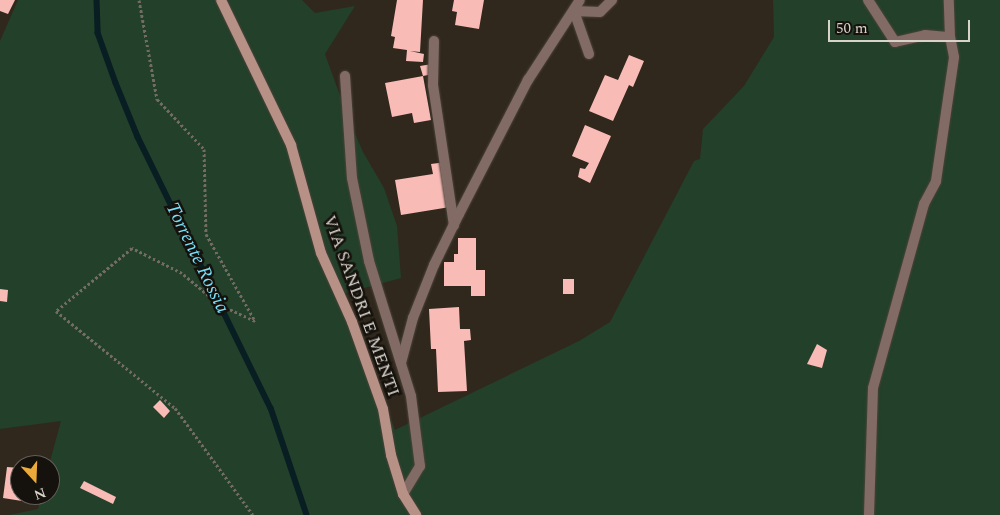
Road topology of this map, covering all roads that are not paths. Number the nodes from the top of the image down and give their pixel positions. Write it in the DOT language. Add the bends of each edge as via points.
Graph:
graph roads {
  1 [pos="221,0"];
  2 [pos="580,0"];
  3 [pos="612,0"];
  4 [pos="868,0"];
  5 [pos="949,0"];
  6 [pos="574,11"];
  7 [pos="950,38"];
  8 [pos="434,41"];
  9 [pos="589,54"];
  10 [pos="345,76"];
  11 [pos="454,225"];
  12 [pos="401,364"];
  13 [pos="403,494"];
  14 [pos="416,515"];
  15 [pos="869,515"];
  1 -- 13 [label="main road, VIA SANDRI E MENTI" via="291,145 321,253 352,322 383,410 391,456"];
  2 -- 6 [label="street"];
  3 -- 6 [label="street" via="600,12"];
  4 -- 7 [label="street" via="895,42 925,36"];
  5 -- 7 [label="street"];
  6 -- 9 [label="street"];
  6 -- 11 [label="street" via="528,80"];
  7 -- 15 [label="street" via="954,57 936,181 924,204 873,388"];
  8 -- 11 [label="street" via="433,85"];
  10 -- 12 [label="street" via="352,178 369,261"];
  11 -- 12 [label="street" via="413,318"];
  12 -- 13 [label="street" via="411,396 420,466"];
  13 -- 14 [label="main road, VIA SANDRI E MENTI"];
}
